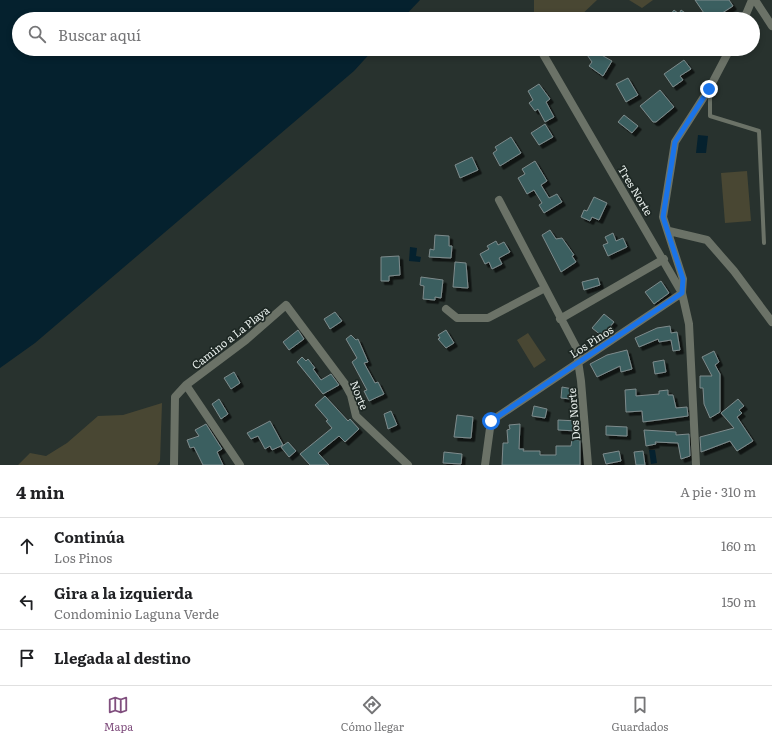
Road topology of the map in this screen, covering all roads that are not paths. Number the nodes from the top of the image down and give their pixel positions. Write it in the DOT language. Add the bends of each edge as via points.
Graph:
graph roads {
  1 [pos="753,0"];
  2 [pos="747,12"];
  3 [pos="772,26"];
  4 [pos="544,56"];
  5 [pos="726,56"];
  6 [pos="709,89"];
  7 [pos="499,200"];
  8 [pos="669,231"];
  9 [pos="764,243"];
  10 [pos="664,259"];
  11 [pos="545,288"];
  12 [pos="682,293"];
  13 [pos="286,305"];
  14 [pos="446,309"];
  15 [pos="560,318"];
  16 [pos="772,322"];
  17 [pos="578,362"];
  18 [pos="186,385"];
  19 [pos="174,465"];
  20 [pos="240,465"];
  21 [pos="408,465"];
  22 [pos="485,465"];
  23 [pos="588,465"];
  24 [pos="696,465"];
  1 -- 2 [label="street"];
  1 -- 3 [label="street"];
  4 -- 10 [label="street, Tres Norte"];
  5 -- 6 [label="street"];
  6 -- 8 [label="street" via="675,142 663,217"];
  6 -- 9 [label="lane" via="710,116 759,131"];
  7 -- 11 [label="street, Dos Norte"];
  8 -- 12 [label="street" via="683,279"];
  8 -- 16 [label="street" via="707,240"];
  10 -- 12 [label="street, Tres Norte"];
  10 -- 15 [label="street"];
  11 -- 14 [label="street" via="488,318 457,318"];
  11 -- 15 [label="street, Dos Norte"];
  12 -- 17 [label="street, Los Pinos"];
  12 -- 24 [label="street, Tres Norte" via="688,324"];
  13 -- 18 [label="street, Camino a La Playa" via="246,340"];
  13 -- 21 [label="street, Norte" via="345,384 356,416"];
  15 -- 17 [label="street, Dos Norte" via="576,347"];
  17 -- 22 [label="street, Los Pinos" via="491,421"];
  17 -- 23 [label="street, Dos Norte"];
  18 -- 19 [label="street, Camino a La Playa" via="175,397"];
  18 -- 20 [label="street"];
}
